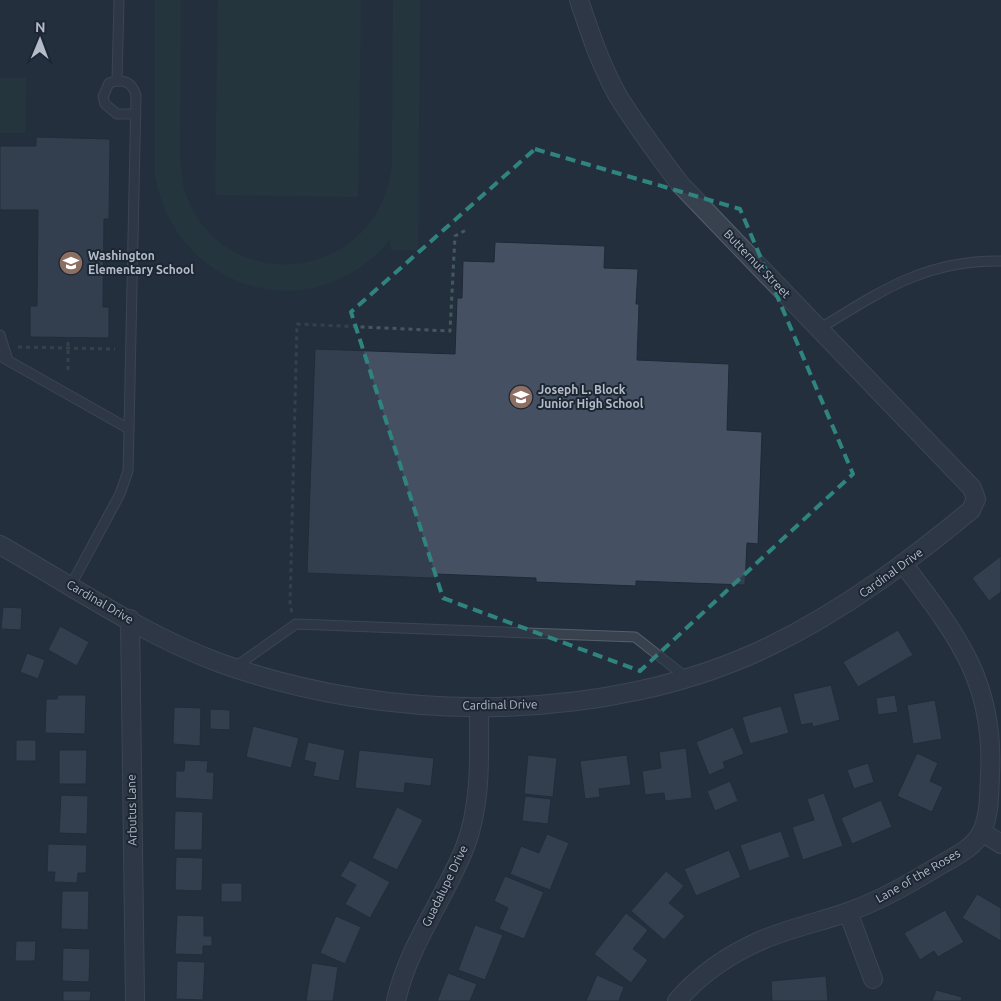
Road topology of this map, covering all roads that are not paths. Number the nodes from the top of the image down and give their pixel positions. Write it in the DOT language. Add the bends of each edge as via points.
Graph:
graph roads {
  1 [pos="118,0"];
  2 [pos="579,0"];
  3 [pos="117,80"];
  4 [pos="136,114"];
  5 [pos="1001,261"];
  6 [pos="819,328"];
  7 [pos="0,335"];
  8 [pos="4,358"];
  9 [pos="129,429"];
  10 [pos="976,499"];
  11 [pos="0,544"];
  12 [pos="904,565"];
  13 [pos="71,585"];
  14 [pos="130,619"];
  15 [pos="234,667"];
  16 [pos="687,678"];
  17 [pos="479,707"];
  18 [pos="982,832"];
  19 [pos="1001,844"];
  20 [pos="848,912"];
  21 [pos="873,979"];
  22 [pos="135,1001"];
  23 [pos="396,1001"];
  24 [pos="677,1001"];
  1 -- 3 [label="lane"];
  2 -- 6 [label="street, Butternut Street" via="594,45 618,95 650,144 680,184"];
  3 -- 4 [label="lane" via="133,86"];
  3 -- 4 [label="lane" via="105,89 105,104 117,114"];
  4 -- 9 [label="lane"];
  5 -- 6 [label="lane" via="934,268 892,285"];
  6 -- 10 [label="street, Butternut Street" via="972,488"];
  7 -- 8 [label="lane"];
  8 -- 9 [label="lane"];
  9 -- 13 [label="lane" via="128,471 120,494"];
  10 -- 12 [label="street, Cardinal Drive" via="971,510"];
  11 -- 13 [label="street, Cardinal Drive"];
  12 -- 16 [label="street, Cardinal Drive" via="852,601 801,630 734,662"];
  12 -- 18 [label="street" via="954,631 979,683 986,712 991,763 987,814"];
  13 -- 14 [label="street, Cardinal Drive"];
  14 -- 15 [label="street, Cardinal Drive" via="179,646"];
  14 -- 22 [label="street, Arbutus Lane"];
  15 -- 16 [label="lane" via="296,624 635,637"];
  15 -- 17 [label="street, Cardinal Drive" via="343,694 434,706"];
  16 -- 17 [label="street, Cardinal Drive" via="620,695 569,703"];
  17 -- 23 [label="street, Guadalupe Drive" via="474,816 453,875 410,957"];
  18 -- 19 [label="street"];
  18 -- 20 [label="street, Lane of the Roses" via="974,844 896,892"];
  20 -- 21 [label="street"];
  20 -- 24 [label="street, Lane of the Roses" via="763,939 736,953 713,967"];
}
